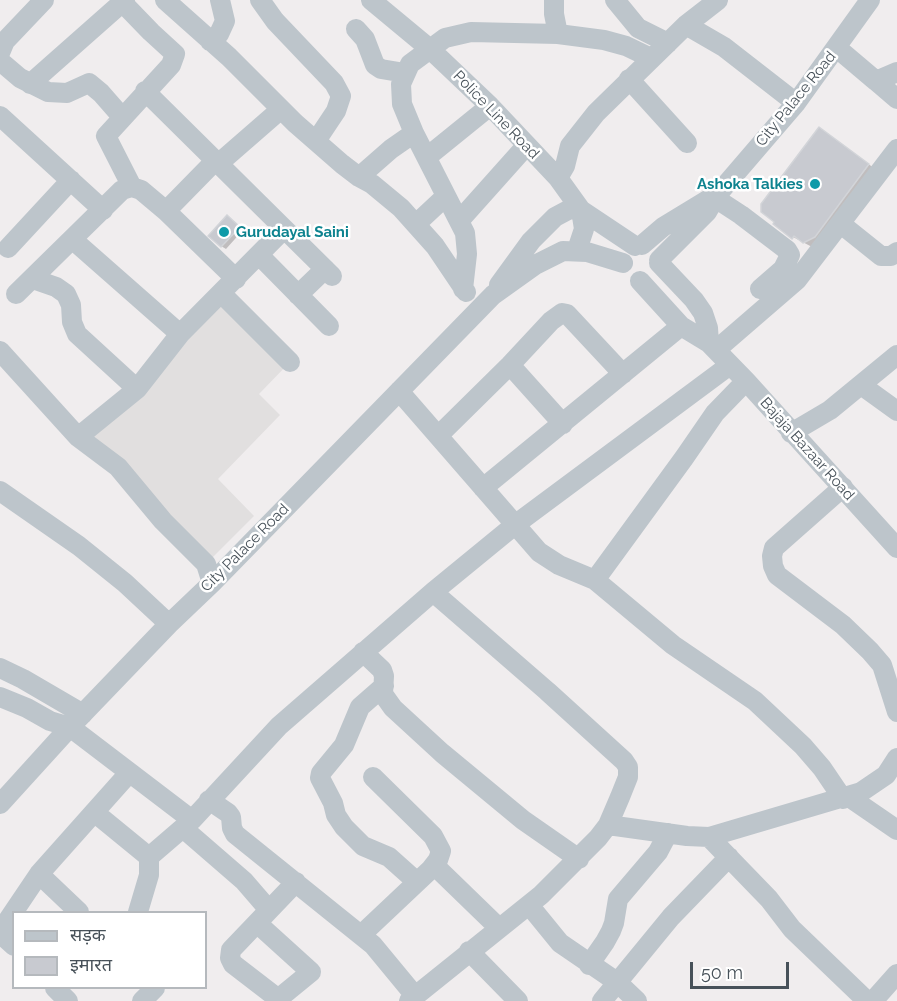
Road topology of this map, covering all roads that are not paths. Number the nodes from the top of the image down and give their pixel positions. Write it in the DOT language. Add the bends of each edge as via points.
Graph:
graph roads {
  1 [pos="44,0"];
  2 [pos="220,0"];
  3 [pos="260,0"];
  4 [pos="372,0"];
  5 [pos="554,0"];
  6 [pos="615,0"];
  7 [pos="718,0"];
  8 [pos="123,1"];
  9 [pos="170,1"];
  10 [pos="864,3"];
  11 [pos="632,23"];
  12 [pos="686,25"];
  13 [pos="357,29"];
  14 [pos="558,34"];
  15 [pos="592,38"];
  16 [pos="210,41"];
  17 [pos="2,43"];
  18 [pos="668,43"];
  19 [pos="430,48"];
  20 [pos="837,48"];
  21 [pos="651,58"];
  22 [pos="0,61"];
  23 [pos="897,72"];
  24 [pos="405,73"];
  25 [pos="629,79"];
  26 [pos="876,81"];
  27 [pos="30,84"];
  28 [pos="146,91"];
  29 [pos="897,99"];
  30 [pos="796,103"];
  31 [pos="490,106"];
  32 [pos="280,110"];
  33 [pos="122,117"];
  34 [pos="3,124"];
  35 [pos="414,133"];
  36 [pos="316,141"];
  37 [pos="687,143"];
  38 [pos="526,146"];
  39 [pos="897,149"];
  40 [pos="427,157"];
  41 [pos="216,163"];
  42 [pos="359,177"];
  43 [pos="558,178"];
  44 [pos="71,180"];
  45 [pos="132,187"];
  46 [pos="446,196"];
  47 [pos="716,196"];
  48 [pos="103,210"];
  49 [pos="581,210"];
  50 [pos="166,211"];
  51 [pos="459,221"];
  52 [pos="416,224"];
  53 [pos="840,224"];
  54 [pos="284,230"];
  55 [pos="72,239"];
  56 [pos="638,246"];
  57 [pos="8,248"];
  58 [pos="576,250"];
  59 [pos="897,252"];
  60 [pos="259,255"];
  61 [pos="659,261"];
  62 [pos="623,263"];
  63 [pos="33,279"];
  64 [pos="236,279"];
  65 [pos="640,281"];
  66 [pos="463,289"];
  67 [pos="760,290"];
  68 [pos="220,293"];
  69 [pos="16,294"];
  70 [pos="298,295"];
  71 [pos="486,301"];
  72 [pos="329,326"];
  73 [pos="681,326"];
  74 [pos="180,334"];
  75 [pos="712,346"];
  76 [pos="0,351"];
  77 [pos="897,355"];
  78 [pos="290,362"];
  79 [pos="510,365"];
  80 [pos="730,365"];
  81 [pos="623,374"];
  82 [pos="746,381"];
  83 [pos="861,385"];
  84 [pos="137,389"];
  85 [pos="399,391"];
  86 [pos="897,411"];
  87 [pos="563,424"];
  88 [pos="791,433"];
  89 [pos="439,435"];
  90 [pos="78,437"];
  91 [pos="843,487"];
  92 [pos="483,488"];
  93 [pos="0,491"];
  94 [pos="516,524"];
  95 [pos="890,531"];
  96 [pos="897,549"];
  97 [pos="595,580"];
  98 [pos="212,583"];
  99 [pos="433,592"];
  100 [pos="169,624"];
  101 [pos="363,652"];
  102 [pos="0,668"];
  103 [pos="384,686"];
  104 [pos="0,697"];
  105 [pos="897,712"];
  106 [pos="76,721"];
  107 [pos="897,758"];
  108 [pos="129,773"];
  109 [pos="892,775"];
  110 [pos="373,777"];
  111 [pos="846,798"];
  112 [pos="209,800"];
  113 [pos="0,804"];
  114 [pos="94,812"];
  115 [pos="188,825"];
  116 [pos="608,825"];
  117 [pos="897,830"];
  118 [pos="668,833"];
  119 [pos="710,837"];
  120 [pos="149,857"];
  121 [pos="729,857"];
  122 [pos="579,859"];
  123 [pos="434,865"];
  124 [pos="39,874"];
  125 [pos="296,882"];
  126 [pos="417,882"];
  127 [pos="529,905"];
  128 [pos="14,911"];
  129 [pos="78,911"];
  130 [pos="138,911"];
  131 [pos="12,914"];
  132 [pos="263,917"];
  133 [pos="499,928"];
  134 [pos="0,932"];
  135 [pos="361,935"];
  136 [pos="12,944"];
  137 [pos="469,951"];
  138 [pos="589,964"];
  139 [pos="897,974"];
  140 [pos="617,982"];
  141 [pos="57,989"];
  142 [pos="412,999"];
  143 [pos="280,1000"];
  144 [pos="68,1001"];
  145 [pos="518,1001"];
  146 [pos="602,1001"];
  147 [pos="637,1001"];
  148 [pos="867,1001"];
  149 [pos="873,1001"];
  1 -- 17 [label="street"];
  2 -- 16 [label="street" via="225,21"];
  3 -- 36 [label="street" via="334,83 341,96"];
  4 -- 19 [label="street, Police Line Road"];
  5 -- 14 [label="street"];
  6 -- 11 [label="street"];
  7 -- 12 [label="street"];
  8 -- 27 [label="street"];
  8 -- 28 [label="street" via="175,54 171,65"];
  9 -- 16 [label="street"];
  10 -- 20 [label="street, City Palace Road"];
  11 -- 15 [label="street"];
  11 -- 18 [label="street"];
  12 -- 18 [label="street"];
  12 -- 30 [label="street" via="724,47"];
  13 -- 24 [label="street" via="375,65"];
  14 -- 15 [label="street"];
  14 -- 19 [label="street" via="462,32"];
  15 -- 21 [label="street" via="619,43"];
  16 -- 32 [label="street"];
  18 -- 21 [label="street"];
  19 -- 24 [label="street"];
  19 -- 31 [label="street, Police Line Road"];
  20 -- 26 [label="street"];
  20 -- 30 [label="street, City Palace Road"];
  21 -- 25 [label="street"];
  22 -- 27 [label="street"];
  23 -- 26 [label="street"];
  24 -- 35 [label="street" via="400,95"];
  25 -- 37 [label="street"];
  25 -- 43 [label="street" via="573,141"];
  26 -- 29 [label="street"];
  27 -- 33 [label="street" via="57,94 89,83"];
  28 -- 33 [label="street"];
  28 -- 41 [label="street"];
  30 -- 47 [label="street, City Palace Road"];
  31 -- 38 [label="street, Police Line Road"];
  31 -- 40 [label="street"];
  32 -- 36 [label="street"];
  32 -- 41 [label="street"];
  33 -- 45 [label="street" via="106,136"];
  34 -- 44 [label="street"];
  35 -- 40 [label="street"];
  35 -- 42 [label="street"];
  36 -- 42 [label="street"];
  38 -- 43 [label="street, Police Line Road"];
  38 -- 51 [label="street"];
  39 -- 53 [label="street"];
  40 -- 46 [label="street"];
  41 -- 50 [label="street"];
  41 -- 54 [label="street"];
  42 -- 52 [label="street"];
  43 -- 49 [label="street, Police Line Road"];
  44 -- 48 [label="street"];
  44 -- 57 [label="street"];
  45 -- 48 [label="street" via="122,190"];
  45 -- 50 [label="street"];
  46 -- 51 [label="street"];
  46 -- 52 [label="street"];
  47 -- 56 [label="street" via="663,226"];
  47 -- 61 [label="street, City Palace Road" via="707,212"];
  47 -- 67 [label="street" via="790,255 783,269"];
  48 -- 55 [label="street"];
  49 -- 56 [label="street"];
  49 -- 58 [label="street" via="584,229"];
  49 -- 71 [label="street, City Palace Road" via="570,209 555,217 531,241"];
  50 -- 64 [label="street"];
  51 -- 66 [label="street" via="467,242"];
  52 -- 66 [label="street"];
  53 -- 59 [label="street" via="881,256"];
  53 -- 75 [label="street" via="797,280"];
  54 -- 60 [label="street"];
  54 -- 70 [label="street" via="329,273"];
  55 -- 63 [label="street"];
  55 -- 74 [label="street"];
  56 -- 61 [label="street" via="654,250"];
  56 -- 62 [label="street" via="628,250"];
  58 -- 62 [label="street"];
  58 -- 71 [label="street, City Palace Road" via="553,255"];
  60 -- 64 [label="street"];
  60 -- 70 [label="street"];
  61 -- 65 [label="street" via="652,278"];
  61 -- 75 [label="street" via="703,314"];
  62 -- 65 [label="street" via="629,276"];
  63 -- 69 [label="street"];
  63 -- 84 [label="street" via="66,294 77,334"];
  64 -- 68 [label="street"];
  65 -- 73 [label="street"];
  66 -- 71 [label="street"];
  68 -- 74 [label="street"];
  68 -- 78 [label="street"];
  70 -- 72 [label="street"];
  71 -- 85 [label="street, City Palace Road"];
  73 -- 75 [label="street"];
  73 -- 81 [label="street"];
  74 -- 84 [label="street"];
  75 -- 80 [label="street, Bajaja Bazaar Road"];
  76 -- 90 [label="street"];
  77 -- 83 [label="street"];
  79 -- 81 [label="street" via="562,312"];
  79 -- 87 [label="street"];
  79 -- 89 [label="street"];
  80 -- 82 [label="street, Bajaja Bazaar Road"];
  80 -- 94 [label="street"];
  81 -- 87 [label="street"];
  82 -- 88 [label="street, Bajaja Bazaar Road"];
  82 -- 97 [label="street" via="715,413"];
  83 -- 86 [label="street"];
  83 -- 88 [label="street" via="823,415"];
  84 -- 90 [label="street"];
  85 -- 89 [label="street"];
  85 -- 98 [label="street, City Palace Road"];
  87 -- 92 [label="street"];
  88 -- 91 [label="street, Bajaja Bazaar Road"];
  89 -- 92 [label="street"];
  90 -- 98 [label="street" via="118,467 206,564"];
  91 -- 95 [label="street, Bajaja Bazaar Road"];
  91 -- 105 [label="street" via="774,548 773,566 777,575 843,625 882,665"];
  92 -- 94 [label="street"];
  93 -- 100 [label="street" via="79,546"];
  94 -- 97 [label="street" via="546,558"];
  94 -- 99 [label="street"];
  95 -- 96 [label="street, Bajaja Bazaar Road"];
  97 -- 111 [label="street" via="673,645 764,708 803,746"];
  98 -- 100 [label="street, City Palace Road"];
  99 -- 101 [label="street"];
  99 -- 116 [label="street" via="624,761 628,777"];
  100 -- 106 [label="street, City Palace Road"];
  101 -- 103 [label="street" via="382,670"];
  101 -- 112 [label="street" via="279,726"];
  102 -- 106 [label="street" via="23,679"];
  103 -- 122 [label="street" via="387,702 419,733 523,820"];
  103 -- 126 [label="street" via="360,707 344,745 320,778 344,827 363,846 389,856"];
  104 -- 106 [label="street" via="50,721"];
  106 -- 108 [label="street"];
  106 -- 113 [label="street, City Palace Road"];
  107 -- 109 [label="street"];
  108 -- 114 [label="street"];
  108 -- 115 [label="street"];
  109 -- 111 [label="street"];
  110 -- 123 [label="street" via="437,843 441,850"];
  111 -- 117 [label="street"];
  111 -- 119 [label="street"];
  112 -- 115 [label="street"];
  112 -- 125 [label="street" via="228,813 236,834"];
  114 -- 120 [label="street"];
  114 -- 124 [label="street"];
  115 -- 120 [label="street"];
  115 -- 132 [label="street" via="244,881"];
  116 -- 118 [label="street"];
  116 -- 122 [label="street"];
  118 -- 119 [label="street"];
  118 -- 138 [label="street" via="658,852 618,899 614,923"];
  119 -- 121 [label="street"];
  120 -- 130 [label="street" via="149,874"];
  121 -- 140 [label="street" via="671,916"];
  121 -- 148 [label="street" via="792,929"];
  122 -- 127 [label="street"];
  123 -- 126 [label="street"];
  123 -- 133 [label="street"];
  124 -- 128 [label="street"];
  124 -- 129 [label="street"];
  125 -- 132 [label="street"];
  125 -- 135 [label="street"];
  126 -- 135 [label="street"];
  127 -- 133 [label="street"];
  127 -- 138 [label="street" via="560,943"];
  131 -- 134 [label="street"];
  132 -- 143 [label="street" via="311,972"];
  132 -- 143 [label="street" via="236,943 230,958 242,972"];
  133 -- 137 [label="street"];
  134 -- 136 [label="street"];
  135 -- 142 [label="street" via="373,945"];
  137 -- 142 [label="street"];
  137 -- 145 [label="street"];
  138 -- 140 [label="street"];
  139 -- 149 [label="street"];
  140 -- 146 [label="street"];
  140 -- 147 [label="street"];
  141 -- 144 [label="street"];
}
